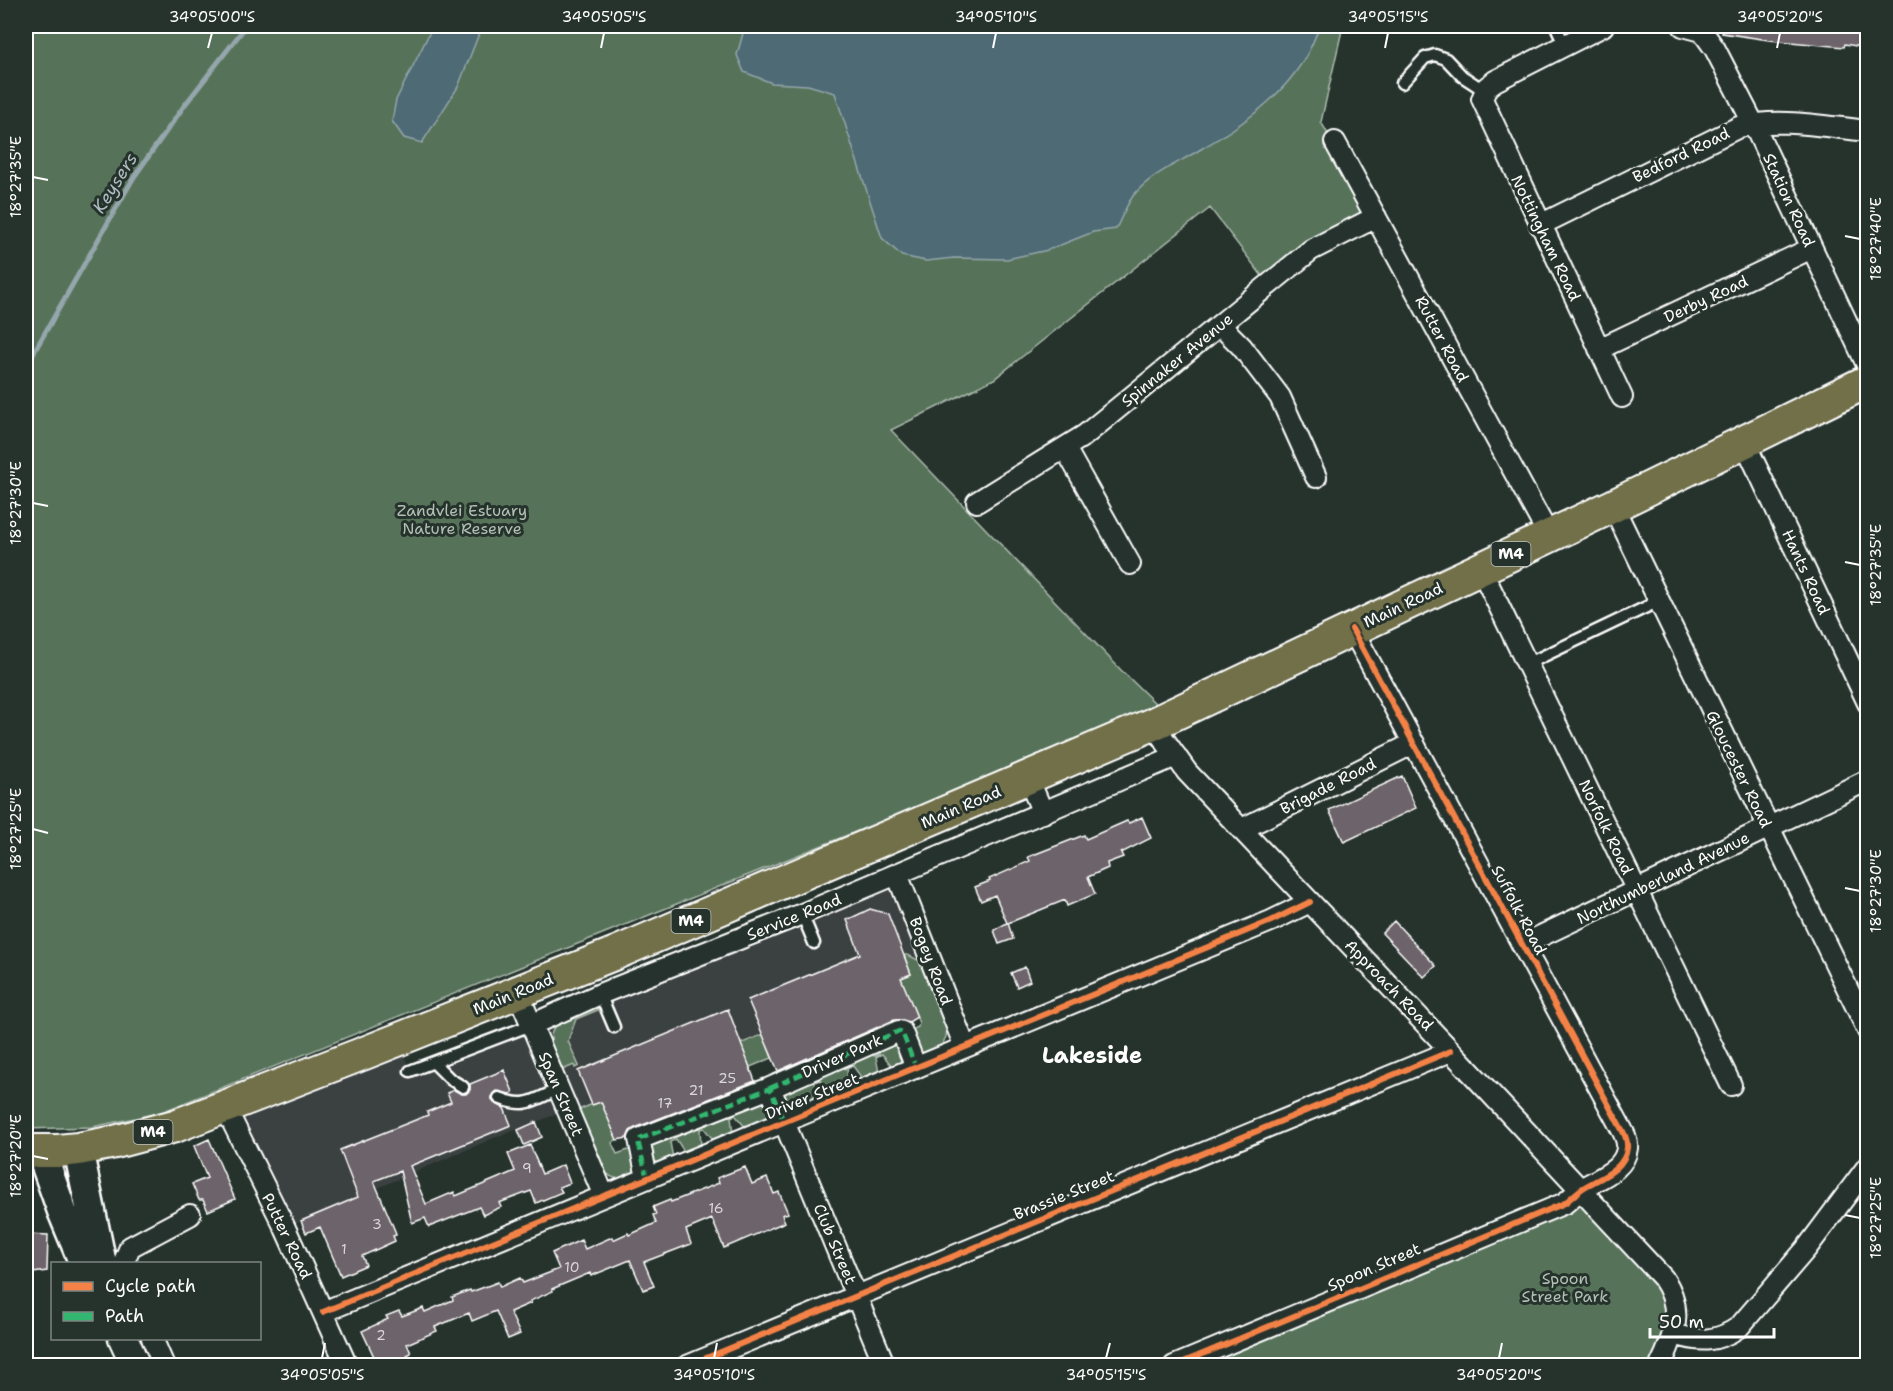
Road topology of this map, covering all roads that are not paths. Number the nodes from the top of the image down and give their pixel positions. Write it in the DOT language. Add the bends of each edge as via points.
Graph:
graph roads {
  1 [pos="1556,26"];
  2 [pos="1604,26"];
  3 [pos="1696,28"];
  4 [pos="1564,44"];
  5 [pos="1402,83"];
  6 [pos="1490,86"];
  7 [pos="1754,123"];
  8 [pos="1868,131"];
  9 [pos="1335,142"];
  10 [pos="1376,217"];
  11 [pos="1540,225"];
  12 [pos="1812,248"];
  13 [pos="1220,325"];
  14 [pos="1599,349"];
  15 [pos="1868,367"];
  16 [pos="1868,381"];
  17 [pos="1622,397"];
  18 [pos="1744,441"];
  19 [pos="1065,448"];
  20 [pos="1316,477"];
  21 [pos="977,502"];
  22 [pos="1613,506"];
  23 [pos="1549,536"];
  24 [pos="1130,564"];
  25 [pos="1481,568"];
  26 [pos="1659,601"];
  27 [pos="1352,628"];
  28 [pos="1527,664"];
  29 [pos="1868,703"];
  30 [pos="1153,724"];
  31 [pos="1414,743"];
  32 [pos="1176,756"];
  33 [pos="1028,778"];
  34 [pos="1868,780"];
  35 [pos="1043,813"];
  36 [pos="1767,828"];
  37 [pos="1242,829"];
  38 [pos="897,874"];
  39 [pos="1637,891"];
  40 [pos="1310,902"];
  41 [pos="802,914"];
  42 [pos="814,943"];
  43 [pos="1522,945"];
  44 [pos="518,993"];
  45 [pos="600,994"];
  46 [pos="531,1025"];
  47 [pos="614,1027"];
  48 [pos="1868,1031"];
  49 [pos="965,1047"];
  50 [pos="1451,1051"];
  51 [pos="434,1063"];
  52 [pos="916,1068"];
  53 [pos="410,1071"];
  54 [pos="1731,1085"];
  55 [pos="463,1087"];
  56 [pos="559,1089"];
  57 [pos="772,1093"];
  58 [pos="499,1098"];
  59 [pos="225,1107"];
  60 [pos="784,1122"];
  61 [pos="78,1149"];
  62 [pos="33,1152"];
  63 [pos="1868,1166"];
  64 [pos="647,1178"];
  65 [pos="1582,1189"];
  66 [pos="604,1196"];
  67 [pos="190,1215"];
  68 [pos="84,1262"];
  69 [pos="102,1262"];
  70 [pos="123,1262"];
  71 [pos="856,1296"];
  72 [pos="323,1312"];
  73 [pos="1674,1334"];
  74 [pos="124,1340"];
  75 [pos="153,1340"];
  76 [pos="1214,1358"];
  77 [pos="136,1365"];
  78 [pos="164,1365"];
  79 [pos="347,1365"];
  80 [pos="687,1365"];
  81 [pos="885,1365"];
  82 [pos="1173,1365"];
  83 [pos="1659,1365"];
  1 -- 4 [label="lane"];
  2 -- 4 [label="street"];
  3 -- 7 [label="street, Station Road"];
  4 -- 6 [label="street"];
  5 -- 6 [label="lane" via="1425,58 1435,55 1446,59 1462,76"];
  6 -- 11 [label="street, Nottingham Road" via="1482,103"];
  7 -- 8 [label="street, Bedford Road"];
  7 -- 11 [label="street, Bedford Road" via="1726,131"];
  7 -- 12 [label="street, Station Road"];
  9 -- 10 [label="street, Rutter Road"];
  10 -- 13 [label="street, Spinnaker Avenue" via="1311,250"];
  10 -- 23 [label="street, Rutter Road"];
  11 -- 14 [label="street, Nottingham Road"];
  12 -- 14 [label="street, Derby Road"];
  12 -- 15 [label="street, Station Road"];
  13 -- 19 [label="street, Spinnaker Avenue"];
  13 -- 20 [label="street" via="1280,397"];
  14 -- 17 [label="street, Nottingham Road"];
  16 -- 18 [label="main road, Main Road / M4"];
  18 -- 22 [label="main road, Main Road / M4"];
  18 -- 29 [label="street, Hants Road"];
  19 -- 21 [label="street, Spinnaker Avenue"];
  19 -- 24 [label="street"];
  22 -- 23 [label="main road, Main Road / M4"];
  22 -- 26 [label="street, Gloucester Road"];
  23 -- 25 [label="main road, Main Road / M4"];
  25 -- 27 [label="main road, Main Road / M4"];
  25 -- 28 [label="street, Norfolk Road"];
  26 -- 28 [label="lane"];
  26 -- 36 [label="street, Gloucester Road"];
  27 -- 30 [label="main road, Main Road / M4"];
  27 -- 31 [label="street, Suffolk Road"];
  28 -- 39 [label="street, Norfolk Road"];
  30 -- 32 [label="street, Approach Road"];
  30 -- 33 [label="main road, Main Road / M4"];
  31 -- 37 [label="street, Brigade Road"];
  31 -- 43 [label="street, Suffolk Road"];
  32 -- 35 [label="street, Service Road"];
  32 -- 37 [label="street, Approach Road"];
  33 -- 35 [label="street"];
  33 -- 44 [label="main road, Main Road / M4"];
  34 -- 36 [label="street, Northumberland Avenue"];
  35 -- 38 [label="street, Service Road"];
  36 -- 39 [label="street, Northumberland Avenue"];
  36 -- 48 [label="street, Gloucester Road"];
  37 -- 40 [label="street, Approach Road"];
  38 -- 41 [label="street, Service Road"];
  38 -- 49 [label="street, Bogey Road"];
  39 -- 43 [label="street, Northumberland Avenue"];
  39 -- 54 [label="street, Norfolk Road"];
  40 -- 49 [label="street, Driver Street"];
  40 -- 50 [label="street, Approach Road"];
  41 -- 42 [label="lane"];
  41 -- 45 [label="street, Service Road"];
  43 -- 65 [label="street, Suffolk Road" via="1626,1138 1623,1161"];
  44 -- 46 [label="street, Span Street"];
  44 -- 59 [label="main road, Main Road / M4"];
  45 -- 46 [label="street, Service Road"];
  45 -- 47 [label="lane"];
  46 -- 51 [label="lane, Service Road"];
  46 -- 56 [label="street, Span Street"];
  49 -- 52 [label="street, Driver Street"];
  50 -- 65 [label="street, Approach Road"];
  50 -- 71 [label="street, Brassie Street"];
  51 -- 53 [label="lane, Service Road"];
  51 -- 55 [label="lane"];
  52 -- 57 [label="street, Driver Park" via="899,1031"];
  52 -- 60 [label="street, Driver Street"];
  56 -- 58 [label="lane" via="524,1104"];
  56 -- 66 [label="street, Span Street"];
  57 -- 60 [label="street, Club Street"];
  57 -- 64 [label="street, Driver Park" via="640,1139"];
  59 -- 61 [label="main road, Main Road / M4" via="175,1126"];
  59 -- 72 [label="street, Putter Road"];
  60 -- 64 [label="street, Driver Street"];
  60 -- 71 [label="street, Club Street"];
  61 -- 62 [label="main road, Main Road / M4"];
  61 -- 69 [label="main road"];
  62 -- 68 [label="main road"];
  63 -- 73 [label="street" via="1806,1249 1739,1327 1712,1340 1692,1340"];
  64 -- 66 [label="street, Driver Street"];
  65 -- 73 [label="street, Approach Road" via="1668,1285 1676,1311"];
  65 -- 76 [label="street, Spoon Street" via="1565,1203"];
  66 -- 72 [label="street, Driver Street"];
  67 -- 70 [label="street" via="130,1247"];
  71 -- 80 [label="street, Brassie Street"];
  71 -- 81 [label="street, Club Street"];
  72 -- 79 [label="street, Putter Road"];
  73 -- 83 [label="street"];
  74 -- 77 [label="main road"];
  75 -- 78 [label="street"];
  76 -- 82 [label="street, Spoon Street"];
}
